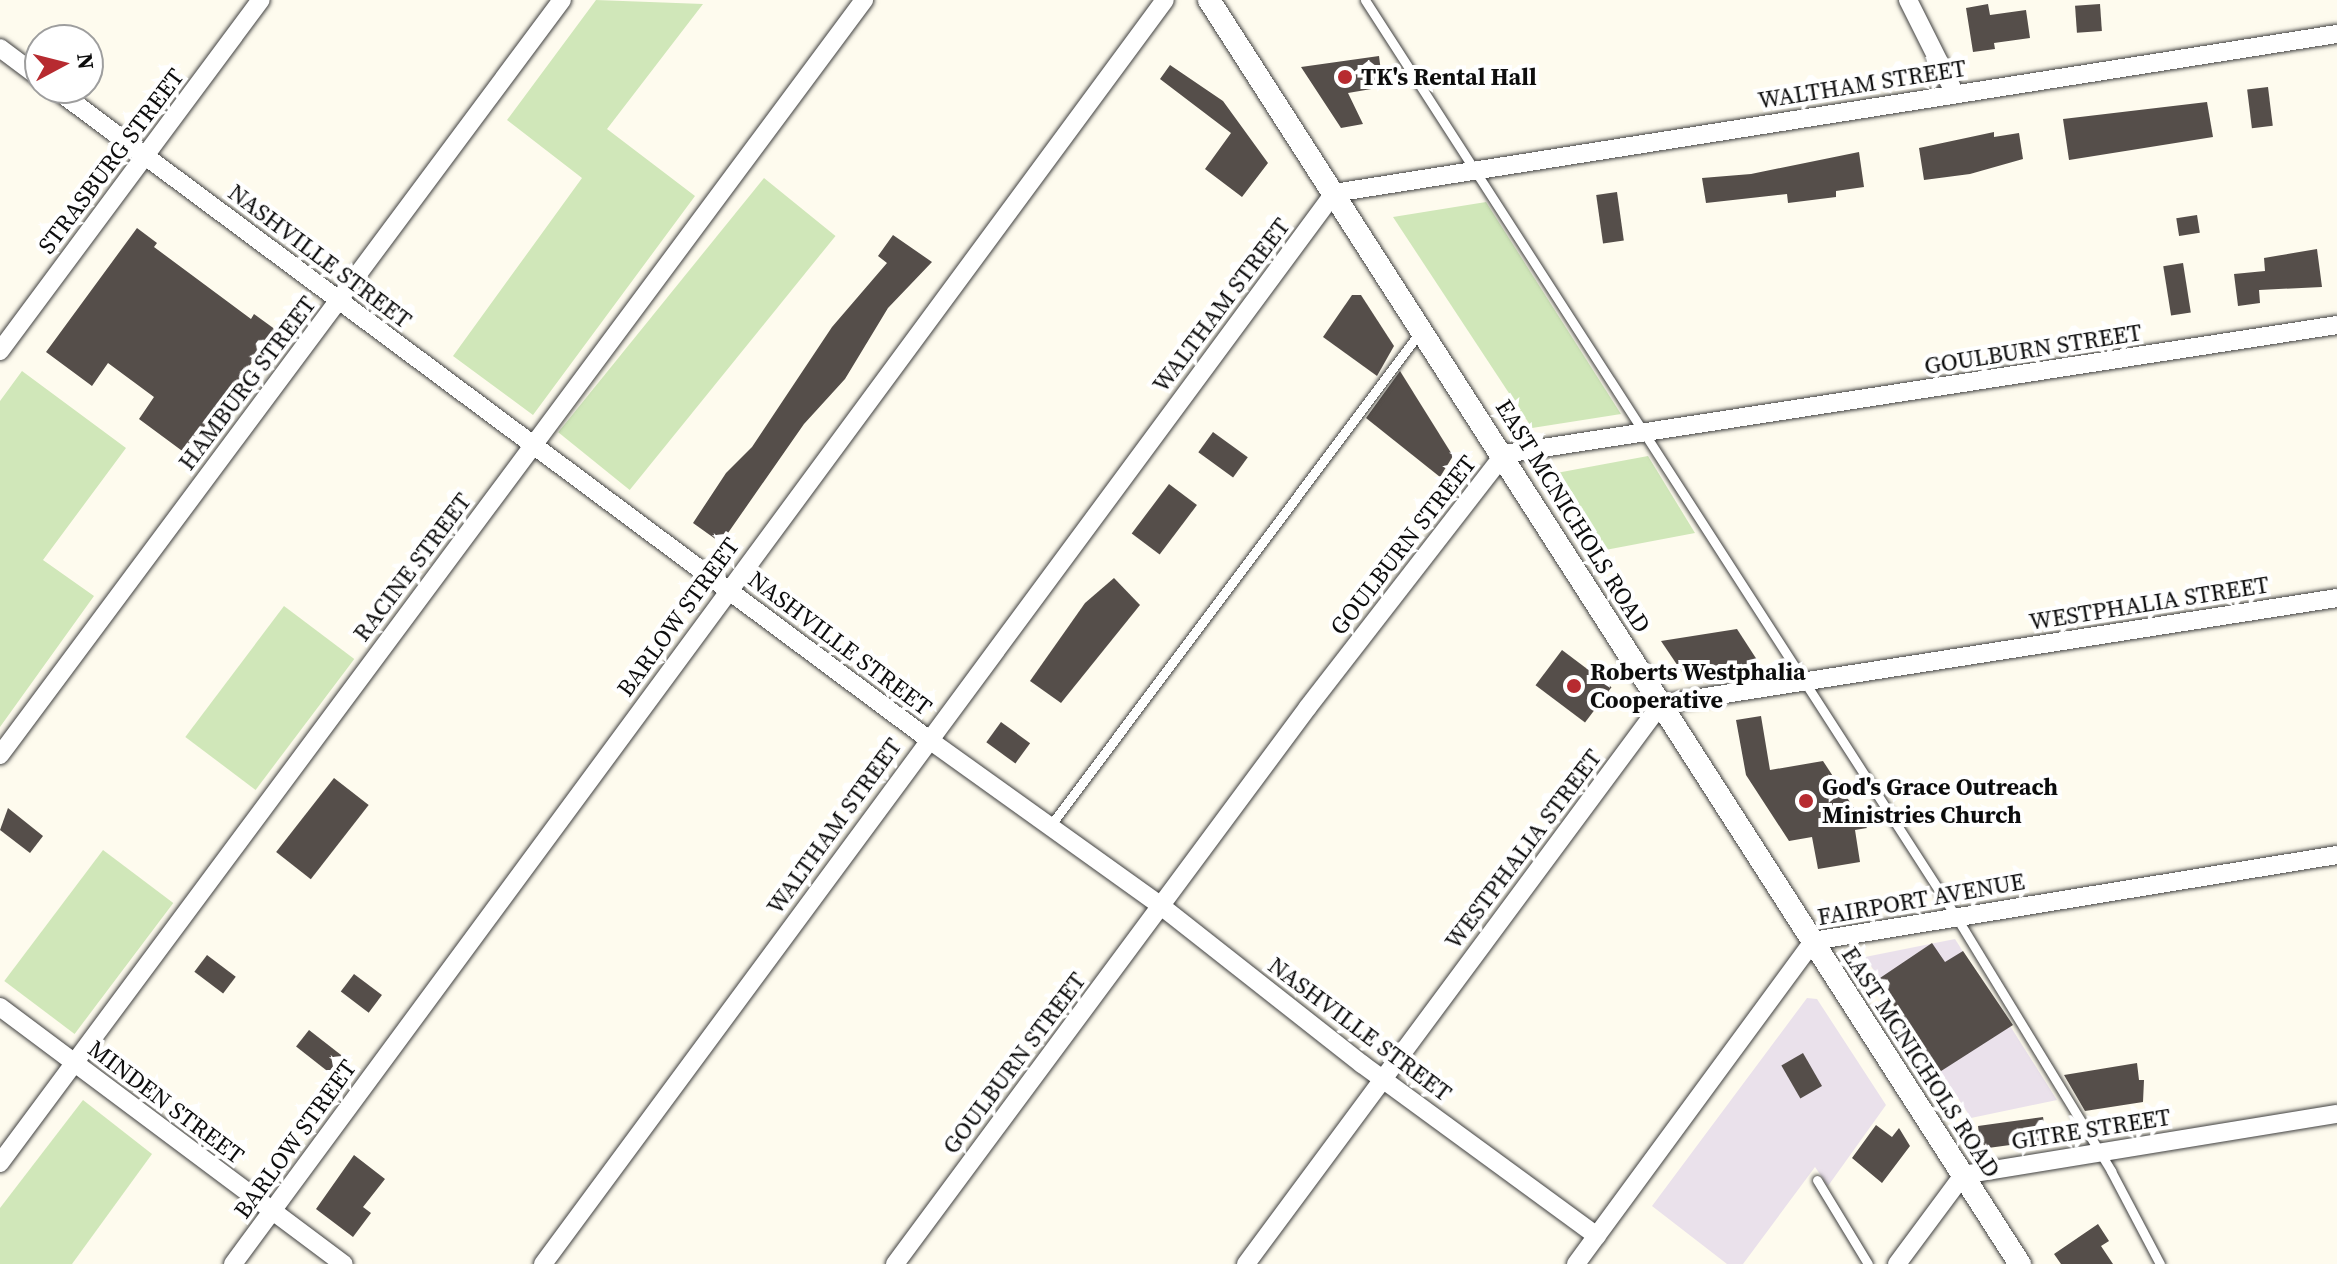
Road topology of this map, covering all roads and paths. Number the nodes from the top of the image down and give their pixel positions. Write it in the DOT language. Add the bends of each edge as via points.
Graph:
graph roads {
  1 [pos="261,0"];
  2 [pos="562,0"];
  3 [pos="864,0"];
  4 [pos="1165,0"];
  5 [pos="1209,0"];
  6 [pos="1365,0"];
  7 [pos="1908,0"];
  8 [pos="2337,34"];
  9 [pos="0,48"];
  10 [pos="24,66"];
  11 [pos="1955,94"];
  12 [pos="75,104"];
  13 [pos="145,156"];
  14 [pos="1475,171"];
  15 [pos="1334,193"];
  16 [pos="338,300"];
  17 [pos="2337,325"];
  18 [pos="1422,329"];
  19 [pos="0,351"];
  20 [pos="1643,435"];
  21 [pos="533,444"];
  22 [pos="1504,454"];
  23 [pos="728,590"];
  24 [pos="2337,598"];
  25 [pos="1800,681"];
  26 [pos="1661,704"];
  27 [pos="928,739"];
  28 [pos="0,755"];
  29 [pos="1050,826"];
  30 [pos="2337,855"];
  31 [pos="1161,906"];
  32 [pos="1955,915"];
  33 [pos="1813,941"];
  34 [pos="0,1007"];
  35 [pos="75,1062"];
  36 [pos="1384,1079"];
  37 [pos="2337,1114"];
  38 [pos="2099,1151"];
  39 [pos="0,1163"];
  40 [pos="1963,1175"];
  41 [pos="1817,1180"];
  42 [pos="272,1213"];
  43 [pos="1597,1236"];
  44 [pos="233,1264"];
  45 [pos="343,1264"];
  46 [pos="543,1264"];
  47 [pos="895,1264"];
  48 [pos="1246,1264"];
  49 [pos="1576,1264"];
  50 [pos="1868,1264"];
  51 [pos="1897,1264"];
  52 [pos="2020,1264"];
  53 [pos="2160,1264"];
  1 -- 13 [label="street, STRASBURG STREET"];
  2 -- 16 [label="street, HAMBURG STREET"];
  3 -- 21 [label="street, RACINE STREET"];
  4 -- 23 [label="street, BARLOW STREET"];
  5 -- 15 [label="street, EAST MCNICHOLS ROAD"];
  6 -- 14 [label="lane"];
  7 -- 11 [label="street"];
  8 -- 11 [label="street, WALTHAM STREET"];
  9 -- 10 [label="street"];
  11 -- 14 [label="street, WALTHAM STREET"];
  12 -- 13 [label="street, NASHVILLE STREET"];
  13 -- 16 [label="street, NASHVILLE STREET"];
  13 -- 19 [label="street, STRASBURG STREET"];
  14 -- 15 [label="street, WALTHAM STREET"];
  14 -- 20 [label="lane"];
  15 -- 18 [label="street, EAST MCNICHOLS ROAD"];
  15 -- 27 [label="street, WALTHAM STREET"];
  16 -- 21 [label="street, NASHVILLE STREET"];
  16 -- 28 [label="street, HAMBURG STREET"];
  17 -- 20 [label="street, GOULBURN STREET"];
  18 -- 22 [label="street, EAST MCNICHOLS ROAD"];
  18 -- 29 [label="lane"];
  20 -- 22 [label="street, GOULBURN STREET"];
  20 -- 25 [label="lane"];
  21 -- 23 [label="street, NASHVILLE STREET"];
  21 -- 35 [label="street, RACINE STREET"];
  22 -- 26 [label="street, EAST MCNICHOLS ROAD"];
  22 -- 31 [label="street, GOULBURN STREET"];
  23 -- 27 [label="street, NASHVILLE STREET"];
  23 -- 42 [label="street, BARLOW STREET"];
  24 -- 25 [label="street, WESTPHALIA STREET"];
  25 -- 26 [label="street, WESTPHALIA STREET"];
  25 -- 32 [label="lane"];
  26 -- 33 [label="street, EAST MCNICHOLS ROAD"];
  26 -- 36 [label="street, WESTPHALIA STREET"];
  27 -- 29 [label="street, NASHVILLE STREET"];
  27 -- 46 [label="street, WALTHAM STREET"];
  29 -- 31 [label="street, NASHVILLE STREET"];
  30 -- 32 [label="street, FAIRPORT AVENUE"];
  31 -- 36 [label="street, NASHVILLE STREET"];
  31 -- 47 [label="street, GOULBURN STREET"];
  32 -- 33 [label="street, FAIRPORT AVENUE"];
  32 -- 38 [label="lane"];
  33 -- 40 [label="street, EAST MCNICHOLS ROAD"];
  33 -- 43 [label="street, FAIRPORT AVENUE"];
  34 -- 35 [label="street, MINDEN STREET"];
  35 -- 39 [label="street, RACINE STREET"];
  35 -- 42 [label="street, MINDEN STREET"];
  36 -- 43 [label="street, NASHVILLE STREET"];
  36 -- 48 [label="street, WESTPHALIA STREET"];
  37 -- 38 [label="street, GITRE STREET"];
  38 -- 40 [label="street, GITRE STREET"];
  38 -- 53 [label="lane"];
  40 -- 51 [label="street"];
  40 -- 52 [label="street, EAST MCNICHOLS ROAD"];
  41 -- 50 [label="lane"];
  42 -- 44 [label="street, BARLOW STREET"];
  42 -- 45 [label="street, MINDEN STREET"];
  43 -- 49 [label="street, FAIRPORT AVENUE"];
}
